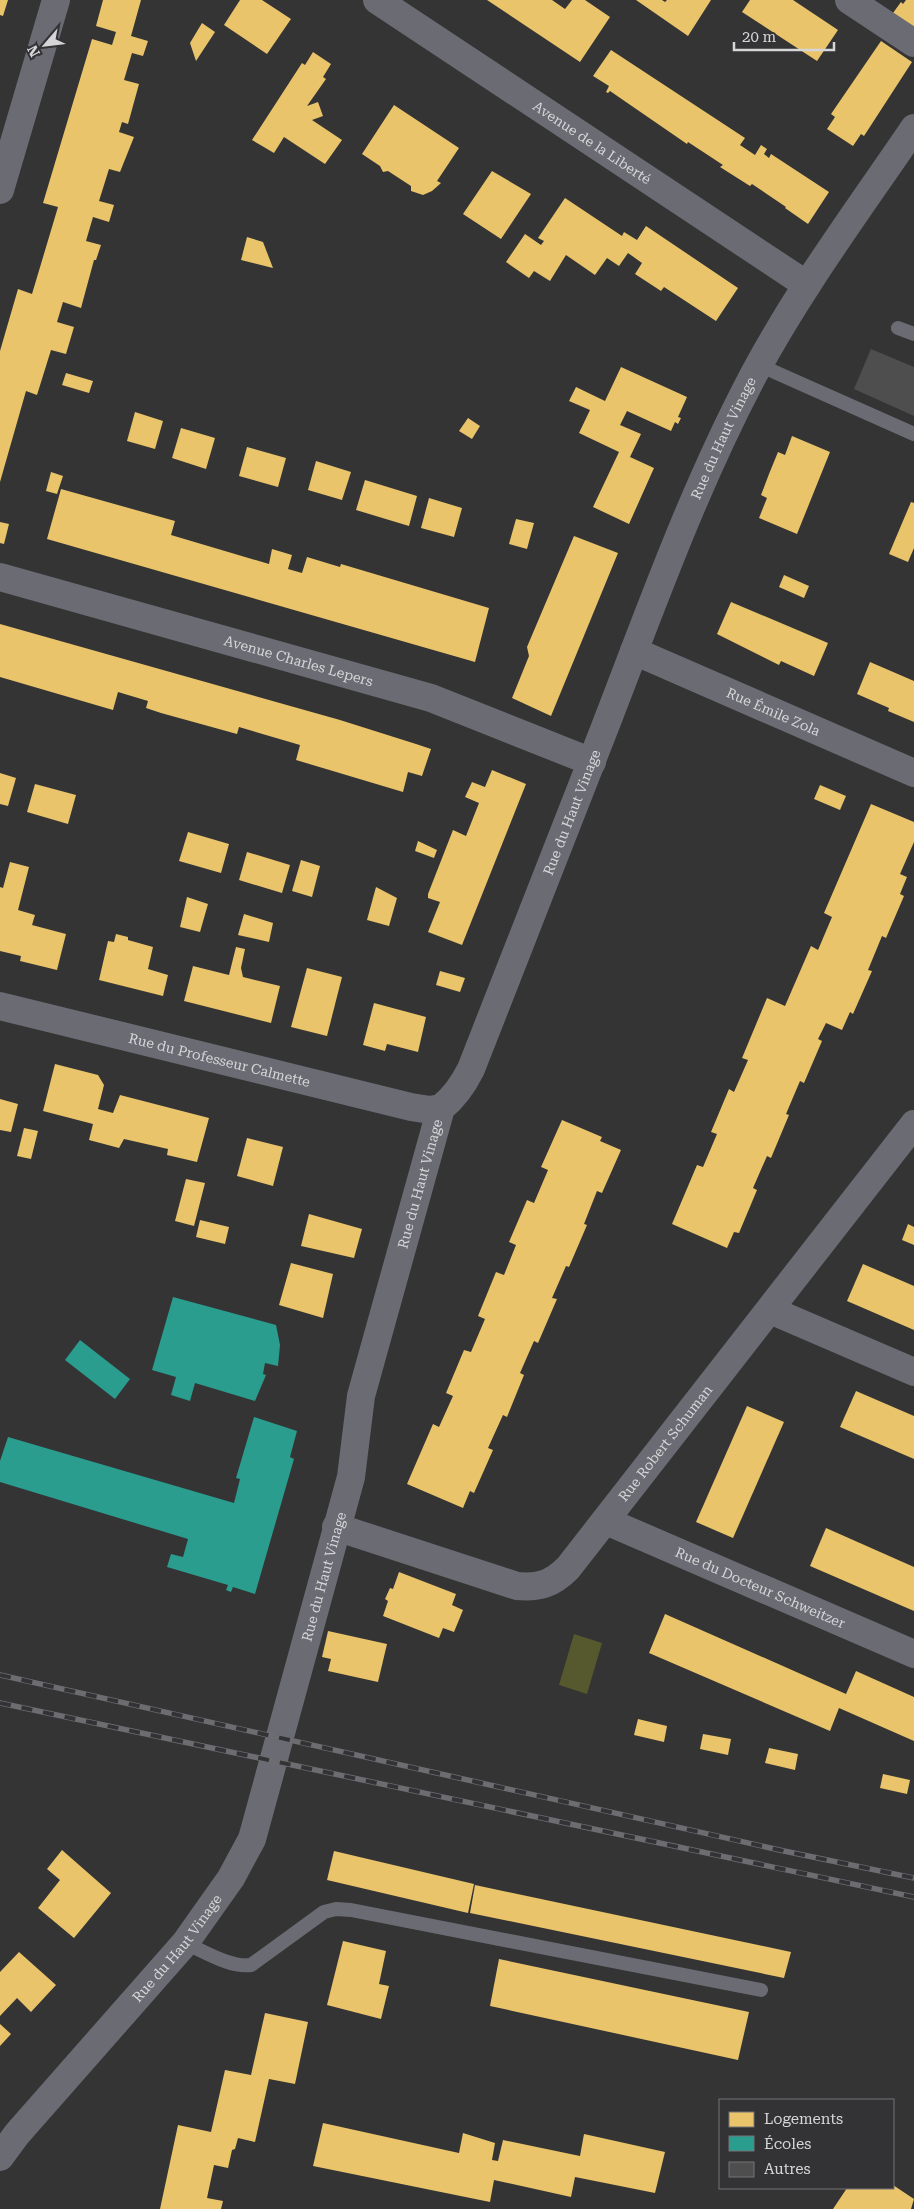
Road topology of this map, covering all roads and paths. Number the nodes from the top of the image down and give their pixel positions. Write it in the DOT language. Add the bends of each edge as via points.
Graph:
graph roads {
  1 [pos="56,0"];
  2 [pos="376,0"];
  3 [pos="849,0"];
  4 [pos="914,44"];
  5 [pos="914,128"];
  6 [pos="0,190"];
  7 [pos="807,285"];
  8 [pos="898,328"];
  9 [pos="914,334"];
  10 [pos="760,365"];
  11 [pos="914,434"];
  12 [pos="0,577"];
  13 [pos="634,651"];
  14 [pos="592,762"];
  15 [pos="914,772"];
  16 [pos="0,1006"];
  17 [pos="441,1108"];
  18 [pos="914,1124"];
  19 [pos="770,1310"];
  20 [pos="914,1372"];
  21 [pos="606,1521"];
  22 [pos="336,1528"];
  23 [pos="914,1654"];
  24 [pos="185,1943"];
  25 [pos="761,1990"];
  26 [pos="0,2157"];
  1 -- 6 [label="street"];
  2 -- 7 [label="street, Avenue de la Liberté"];
  3 -- 4 [label="street"];
  5 -- 7 [label="street, Rue du Haut Vinage"];
  7 -- 10 [label="street, Rue du Haut Vinage"];
  8 -- 9 [label="lane"];
  10 -- 11 [label="lane"];
  10 -- 13 [label="street, Rue du Haut Vinage" via="704,478"];
  12 -- 14 [label="street, Avenue Charles Lepers" via="431,698"];
  13 -- 14 [label="street, Rue du Haut Vinage"];
  13 -- 15 [label="street, Rue Émile Zola"];
  14 -- 17 [label="street, Rue du Haut Vinage" via="471,1069 452,1100"];
  16 -- 17 [label="street, Rue du Professeur Calmette" via="412,1107"];
  17 -- 22 [label="street, Rue du Haut Vinage" via="361,1396 351,1477"];
  18 -- 19 [label="street, Rue Robert Schuman"];
  19 -- 20 [label="street"];
  19 -- 21 [label="street, Rue Robert Schuman"];
  21 -- 22 [label="street, Rue Robert Schuman" via="558,1579 532,1587 517,1586"];
  21 -- 23 [label="street, Rue du Docteur Schweitzer"];
  22 -- 24 [label="street, Rue du Haut Vinage" via="252,1838 231,1878"];
  24 -- 25 [label="lane" via="231,1962 251,1965 324,1912 351,1910"];
  24 -- 26 [label="street, Rue du Haut Vinage"];
}
